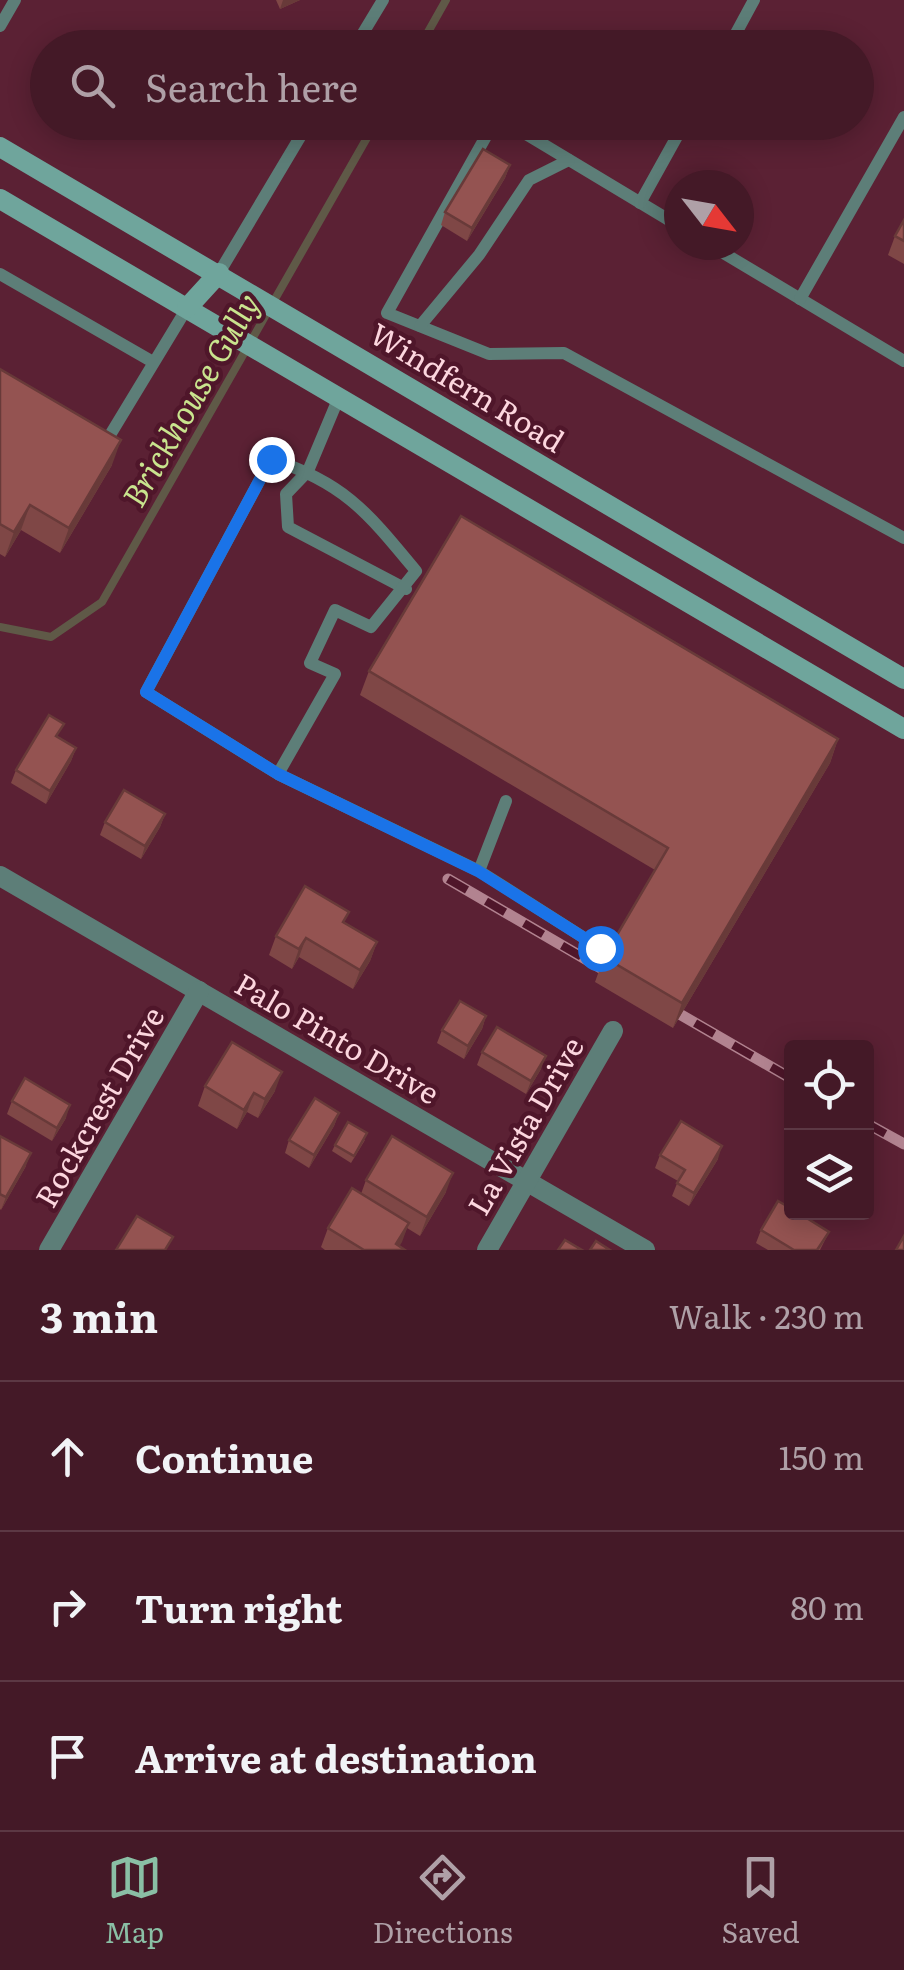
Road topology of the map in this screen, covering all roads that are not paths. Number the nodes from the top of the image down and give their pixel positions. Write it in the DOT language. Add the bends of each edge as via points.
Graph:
graph roads {
  1 [pos="15,0"];
  2 [pos="382,0"];
  3 [pos="754,0"];
  4 [pos="0,26"];
  5 [pos="364,30"];
  6 [pos="738,30"];
  7 [pos="904,117"];
  8 [pos="298,140"];
  9 [pos="484,140"];
  10 [pos="536,140"];
  11 [pos="676,140"];
  12 [pos="0,147"];
  13 [pos="569,160"];
  14 [pos="0,198"];
  15 [pos="640,203"];
  16 [pos="664,217"];
  17 [pos="735,260"];
  18 [pos="0,274"];
  19 [pos="219,274"];
  20 [pos="800,298"];
  21 [pos="186,308"];
  22 [pos="420,326"];
  23 [pos="904,361"];
  24 [pos="153,362"];
  25 [pos="339,398"];
  26 [pos="107,440"];
  27 [pos="308,471"];
  28 [pos="904,538"];
  29 [pos="406,588"];
  30 [pos="904,679"];
  31 [pos="903,727"];
  32 [pos="278,774"];
  33 [pos="506,802"];
  34 [pos="478,871"];
  35 [pos="0,876"];
  36 [pos="600,948"];
  37 [pos="199,991"];
  38 [pos="613,1031"];
  39 [pos="527,1182"];
  40 [pos="49,1250"];
  41 [pos="487,1250"];
  42 [pos="645,1250"];
  1 -- 4 [label="lane"];
  2 -- 5 [label="lane"];
  3 -- 6 [label="lane"];
  7 -- 20 [label="lane"];
  8 -- 19 [label="lane"];
  9 -- 22 [label="lane" via="387,313"];
  10 -- 13 [label="lane"];
  11 -- 15 [label="lane"];
  12 -- 19 [label="street, Windfern Road"];
  13 -- 15 [label="lane"];
  13 -- 22 [label="lane" via="529,180 480,255"];
  14 -- 21 [label="street"];
  15 -- 16 [label="lane"];
  17 -- 20 [label="lane"];
  18 -- 24 [label="lane"];
  19 -- 21 [label="street"];
  19 -- 30 [label="street, Windfern Road"];
  20 -- 23 [label="lane"];
  21 -- 24 [label="lane"];
  21 -- 25 [label="street"];
  22 -- 28 [label="lane" via="489,354 564,353"];
  24 -- 26 [label="lane"];
  25 -- 27 [label="lane"];
  25 -- 31 [label="street"];
  27 -- 29 [label="lane" via="362,505 416,571"];
  27 -- 29 [label="lane" via="286,494 288,527"];
  27 -- 32 [label="lane" via="271,459 146,692"];
  29 -- 32 [label="lane" via="371,628 335,610 310,663 335,674"];
  32 -- 34 [label="lane"];
  33 -- 34 [label="lane"];
  34 -- 36 [label="lane"];
  35 -- 37 [label="street, Palo Pinto Drive"];
  37 -- 39 [label="street, Palo Pinto Drive"];
  37 -- 40 [label="street, Rockcrest Drive"];
  38 -- 39 [label="street, La Vista Drive"];
  39 -- 41 [label="street, La Vista Drive"];
  39 -- 42 [label="street, Palo Pinto Drive"];
}
